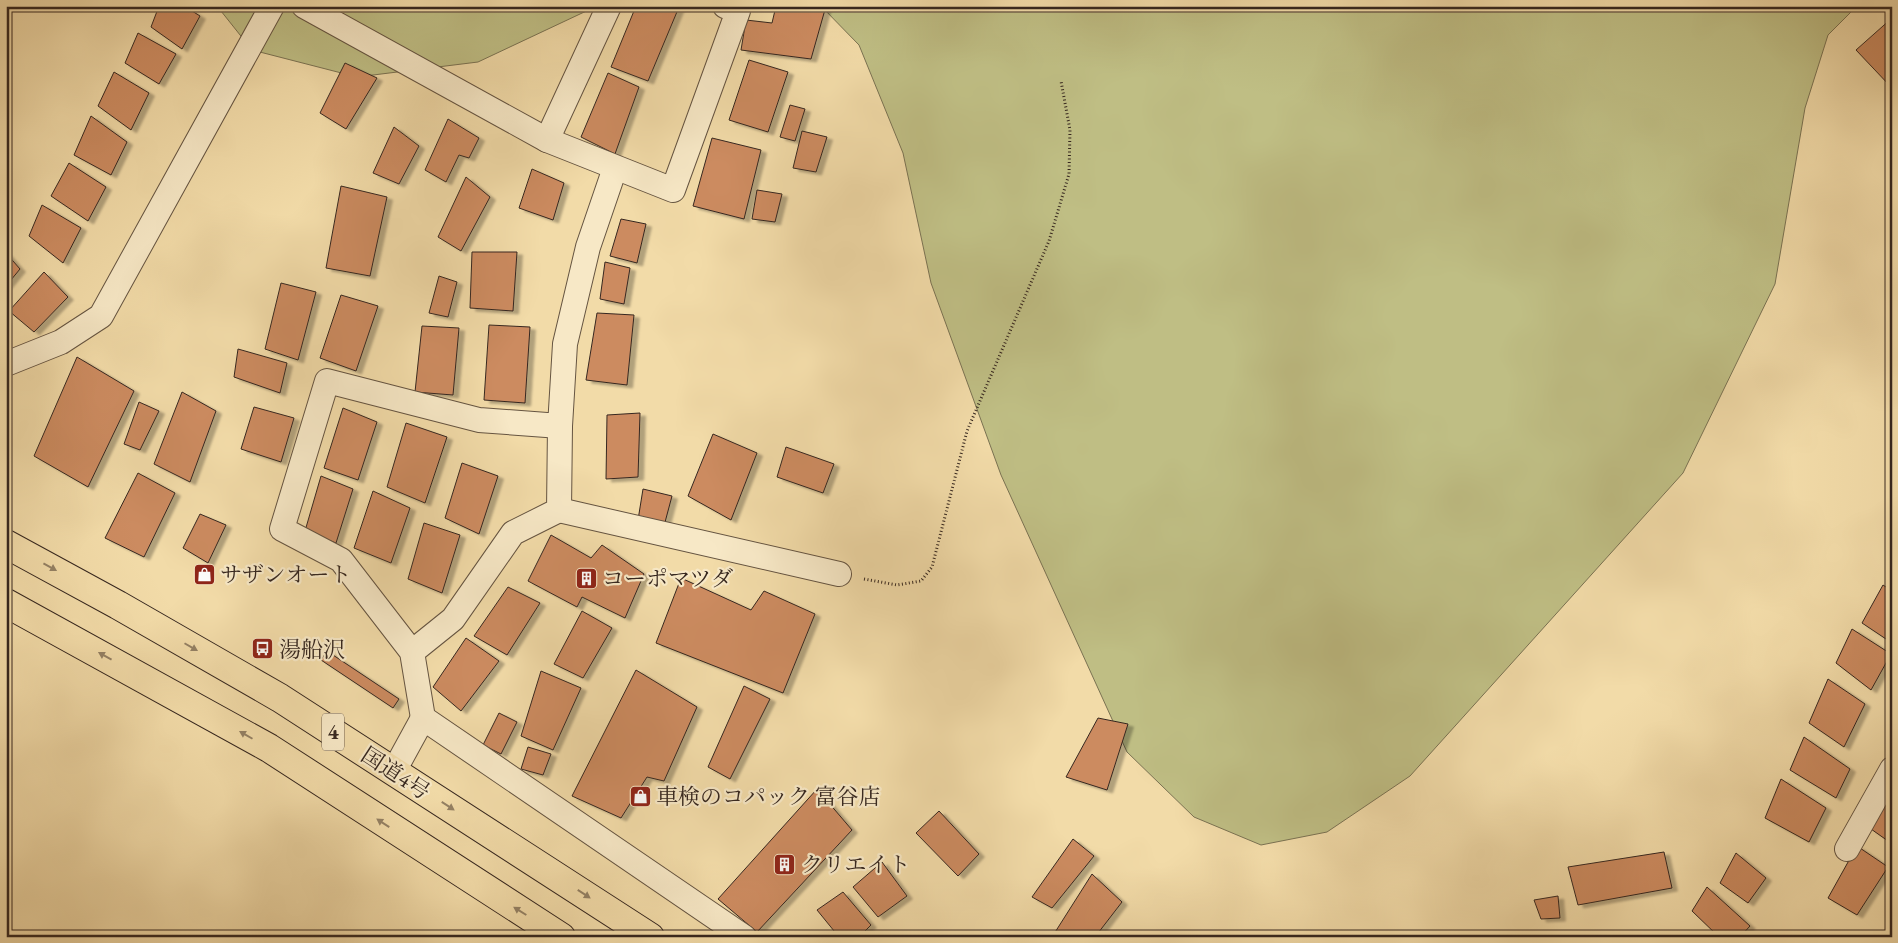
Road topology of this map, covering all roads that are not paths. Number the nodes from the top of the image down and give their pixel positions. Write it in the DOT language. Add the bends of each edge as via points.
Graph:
graph roads {
  1 [pos="272,6"];
  2 [pos="304,6"];
  3 [pos="609,6"];
  4 [pos="724,6"];
  5 [pos="547,140"];
  6 [pos="615,168"];
  7 [pos="6,364"];
  8 [pos="560,426"];
  9 [pos="559,510"];
  10 [pos="6,544"];
  11 [pos="839,574"];
  12 [pos="6,603"];
  13 [pos="412,652"];
  14 [pos="423,718"];
  15 [pos="1892,768"];
  16 [pos="394,771"];
  17 [pos="1847,848"];
  18 [pos="561,937"];
  19 [pos="650,937"];
  20 [pos="744,937"];
  1 -- 7 [label="street" via="101,316 61,342"];
  2 -- 5 [label="street"];
  3 -- 5 [label="street"];
  4 -- 6 [label="street" via="738,11 673,190"];
  5 -- 6 [label="street"];
  6 -- 8 [label="street" via="588,248 565,344"];
  8 -- 9 [label="street"];
  8 -- 13 [label="street" via="479,420 327,381 282,529 341,560"];
  9 -- 11 [label="street"];
  9 -- 13 [label="street" via="513,533 453,620"];
  10 -- 16 [label="highway, 国道4号 / 4, one-way" via="280,698"];
  18 -- 12 [label="highway, 4, one-way" via="268,748"];
  13 -- 14 [label="street"];
  14 -- 16 [label="street"];
  14 -- 20 [label="street"];
  15 -- 17 [label="street"];
  16 -- 19 [label="highway, 国道4号 / 4, one-way"];
}
